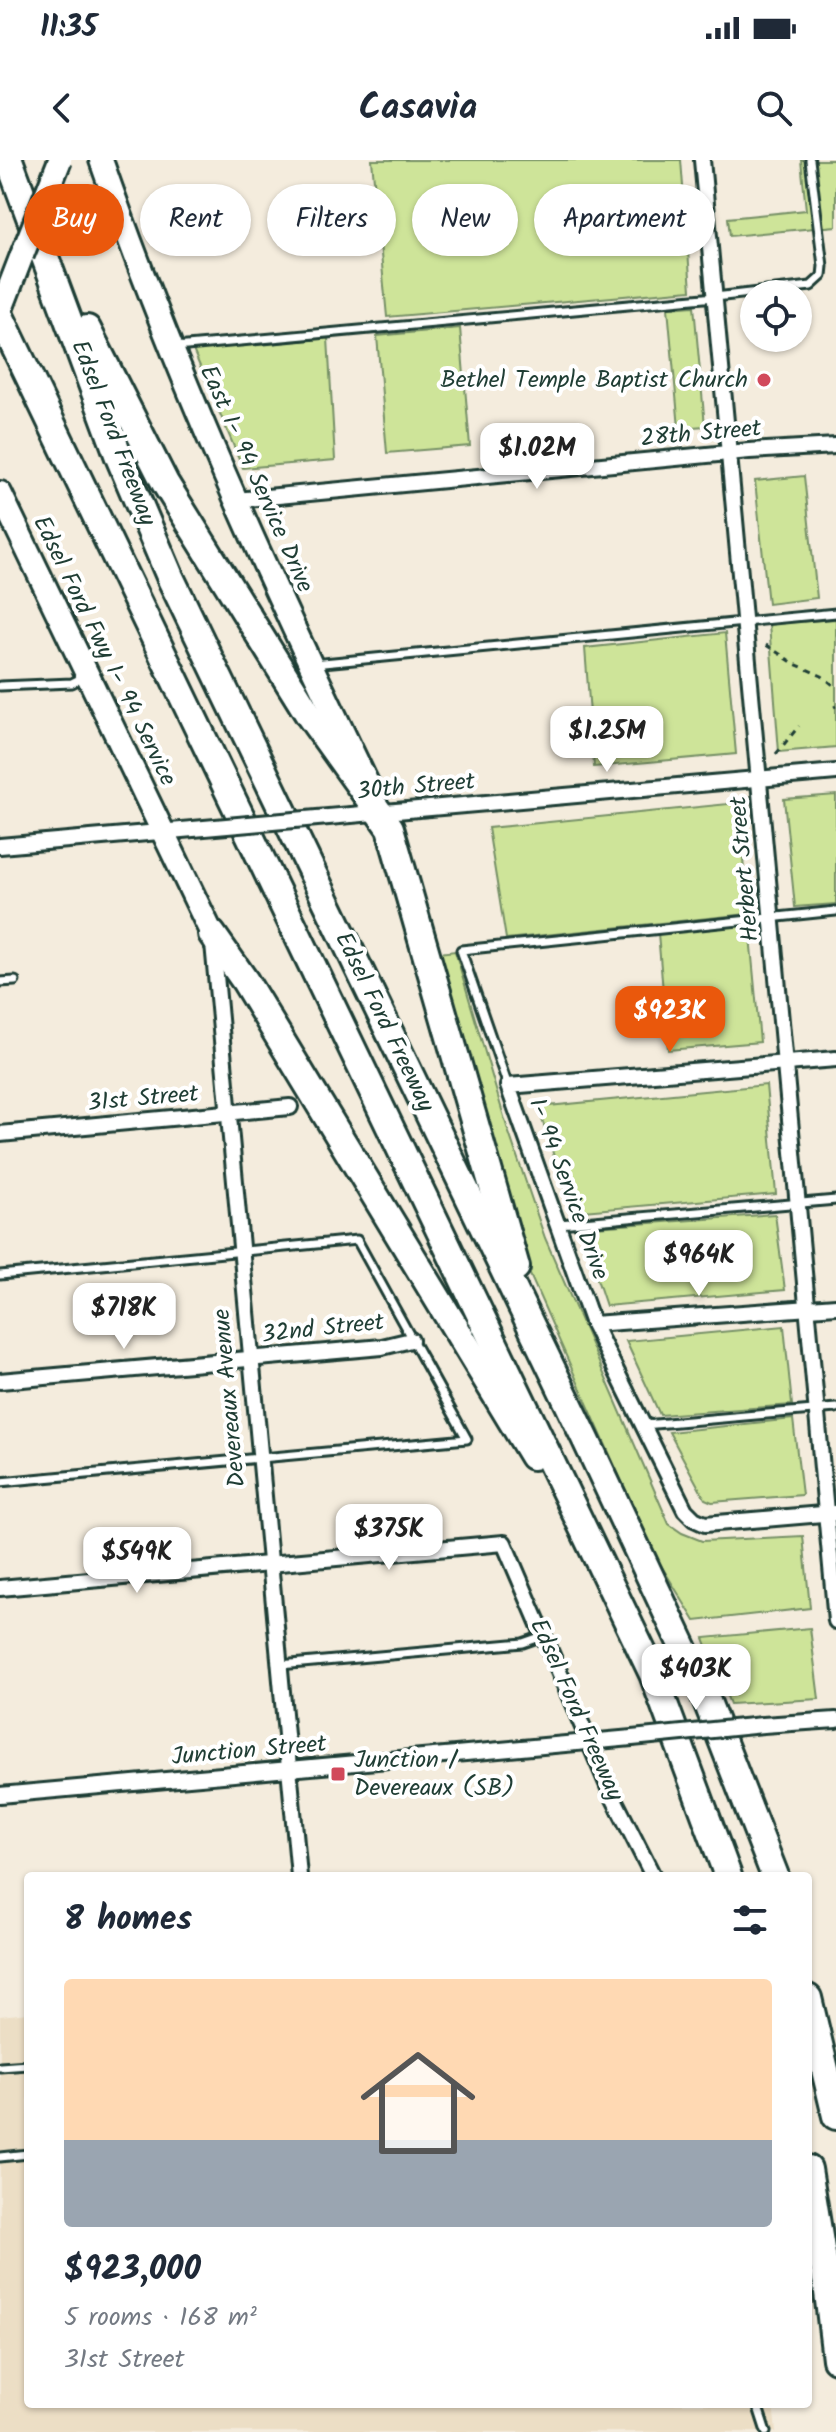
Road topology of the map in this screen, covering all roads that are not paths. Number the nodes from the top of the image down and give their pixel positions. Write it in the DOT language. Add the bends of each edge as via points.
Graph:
graph roads {
  1 [pos="9,160"];
  2 [pos="60,160"];
  3 [pos="101,160"];
  4 [pos="702,160"];
  5 [pos="810,160"];
  6 [pos="57,289"];
  7 [pos="715,297"];
  8 [pos="0,314"];
  9 [pos="170,348"];
  10 [pos="836,446"];
  11 [pos="730,454"];
  12 [pos="0,493"];
  13 [pos="236,500"];
  14 [pos="6,521"];
  15 [pos="836,613"];
  16 [pos="745,622"];
  17 [pos="310,664"];
  18 [pos="87,676"];
  19 [pos="0,686"];
  20 [pos="836,772"];
  21 [pos="759,779"];
  22 [pos="381,813"];
  23 [pos="162,832"];
  24 [pos="0,846"];
  25 [pos="836,911"];
  26 [pos="772,917"];
  27 [pos="212,934"];
  28 [pos="15,981"];
  29 [pos="0,982"];
  30 [pos="836,1059"];
  31 [pos="785,1064"];
  32 [pos="508,1086"];
  33 [pos="290,1107"];
  34 [pos="230,1113"];
  35 [pos="0,1134"];
  36 [pos="836,1200"];
  37 [pos="798,1204"];
  38 [pos="557,1224"];
  39 [pos="242,1252"];
  40 [pos="0,1275"];
  41 [pos="836,1306"];
  42 [pos="807,1309"];
  43 [pos="593,1324"];
  44 [pos="529,1325"];
  45 [pos="411,1340"];
  46 [pos="252,1358"];
  47 [pos="0,1381"];
  48 [pos="836,1408"];
  49 [pos="817,1410"];
  50 [pos="642,1425"];
  51 [pos="261,1458"];
  52 [pos="0,1482"];
  53 [pos="567,1496"];
  54 [pos="831,1513"];
  55 [pos="271,1564"];
  56 [pos="0,1588"];
  57 [pos="836,1617"];
  58 [pos="543,1636"];
  59 [pos="280,1665"];
  60 [pos="836,1720"];
  61 [pos="590,1743"];
  62 [pos="289,1769"];
  63 [pos="0,1795"];
  64 [pos="299,1872"];
  65 [pos="651,1872"];
  66 [pos="727,1872"];
  67 [pos="773,1872"];
  68 [pos="812,2015"];
  69 [pos="24,2065"];
  70 [pos="0,2067"];
  71 [pos="836,2116"];
  72 [pos="24,2154"];
  73 [pos="0,2157"];
  74 [pos="812,2194"];
  75 [pos="836,2359"];
  76 [pos="758,2408"];
  77 [pos="766,2432"];
  1 -- 6 [label="highway, Edsel Ford Freeway"];
  2 -- 8 [label="main road, bridge"];
  3 -- 9 [label="main road, East I- 94 Service Drive"];
  4 -- 7 [label="street, Herbert Street"];
  5 -- 7 [label="lane" via="823,266 817,283"];
  6 -- 22 [label="highway" via="74,302 173,496 309,715"];
  6 -- 44 [label="highway, Edsel Ford Freeway" via="171,579"];
  7 -- 9 [label="lane"];
  7 -- 11 [label="street, Herbert Street"];
  8 -- 53 [label="highway, Edsel Ford Freeway"];
  9 -- 13 [label="main road, East I- 94 Service Drive"];
  10 -- 11 [label="street, 28th Street"];
  11 -- 13 [label="street, 28th Street"];
  11 -- 16 [label="street, Herbert Street"];
  12 -- 14 [label="main road, Edsel Ford Fwy I- 94 Service"];
  13 -- 17 [label="main road, East I- 94 Service Drive"];
  14 -- 18 [label="main road, Edsel Ford Fwy I- 94 Service"];
  15 -- 16 [label="lane"];
  16 -- 17 [label="lane"];
  16 -- 21 [label="street, Herbert Street"];
  17 -- 22 [label="main road, East I- 94 Service Drive"];
  18 -- 19 [label="lane" via="72,683"];
  18 -- 23 [label="main road, Edsel Ford Fwy I- 94 Service"];
  20 -- 21 [label="street, 30th Street"];
  21 -- 22 [label="street, 30th Street"];
  21 -- 26 [label="street, Herbert Street"];
  22 -- 23 [label="street, 30th Street, bridge"];
  22 -- 44 [label="highway" via="391,832"];
  23 -- 24 [label="street, 30th Street"];
  23 -- 27 [label="main road, Devereaux Avenue"];
  25 -- 26 [label="lane"];
  26 -- 31 [label="street, Herbert Street"];
  26 -- 32 [label="lane" via="461,950"];
  27 -- 34 [label="street, Devereaux Avenue"];
  27 -- 53 [label="highway" via="360,1168 528,1450"];
  28 -- 29 [label="lane"];
  30 -- 31 [label="street"];
  31 -- 32 [label="street"];
  31 -- 37 [label="street, Herbert Street"];
  32 -- 38 [label="street, I- 94 Service Drive"];
  33 -- 34 [label="street, 31st Street"];
  34 -- 35 [label="street, 31st Street"];
  34 -- 39 [label="street, Devereaux Avenue"];
  36 -- 37 [label="lane"];
  37 -- 38 [label="lane"];
  37 -- 42 [label="street, Herbert Street"];
  38 -- 43 [label="street, I- 94 Service Drive"];
  39 -- 40 [label="lane"];
  39 -- 45 [label="lane" via="357,1240"];
  39 -- 46 [label="street, Devereaux Avenue"];
  41 -- 42 [label="street"];
  42 -- 43 [label="street"];
  42 -- 49 [label="street, Herbert Street"];
  43 -- 50 [label="street, I- 94 Service Drive"];
  44 -- 67 [label="highway, Edsel Ford Freeway" via="699,1681"];
  45 -- 46 [label="street, 32nd Street"];
  45 -- 51 [label="lane" via="467,1439"];
  46 -- 47 [label="street, 32nd Street"];
  46 -- 51 [label="street, Devereaux Avenue"];
  48 -- 49 [label="lane"];
  49 -- 50 [label="lane"];
  49 -- 54 [label="street, Herbert Street"];
  50 -- 54 [label="street, I- 94 Service Drive" via="694,1519 717,1524"];
  51 -- 52 [label="lane"];
  51 -- 55 [label="street, Devereaux Avenue"];
  53 -- 66 [label="highway, Edsel Ford Freeway" via="653,1674"];
  54 -- 57 [label="street, Herbert Street"];
  55 -- 56 [label="street"];
  55 -- 58 [label="street, Edsel Ford Freeway" via="504,1543"];
  55 -- 59 [label="street, Devereaux Avenue"];
  58 -- 59 [label="lane" via="523,1643"];
  58 -- 61 [label="street, Edsel Ford Freeway"];
  59 -- 62 [label="street, Devereaux Avenue"];
  60 -- 61 [label="street, Junction Street, bridge"];
  61 -- 62 [label="street, Junction Street"];
  61 -- 65 [label="street, Edsel Ford Freeway"];
  62 -- 63 [label="street, Junction Street"];
  62 -- 64 [label="street, Devereaux Avenue"];
  68 -- 71 [label="highway"];
  69 -- 70 [label="lane"];
  72 -- 73 [label="lane"];
  74 -- 75 [label="highway"];
  76 -- 77 [label="lane"];
}
